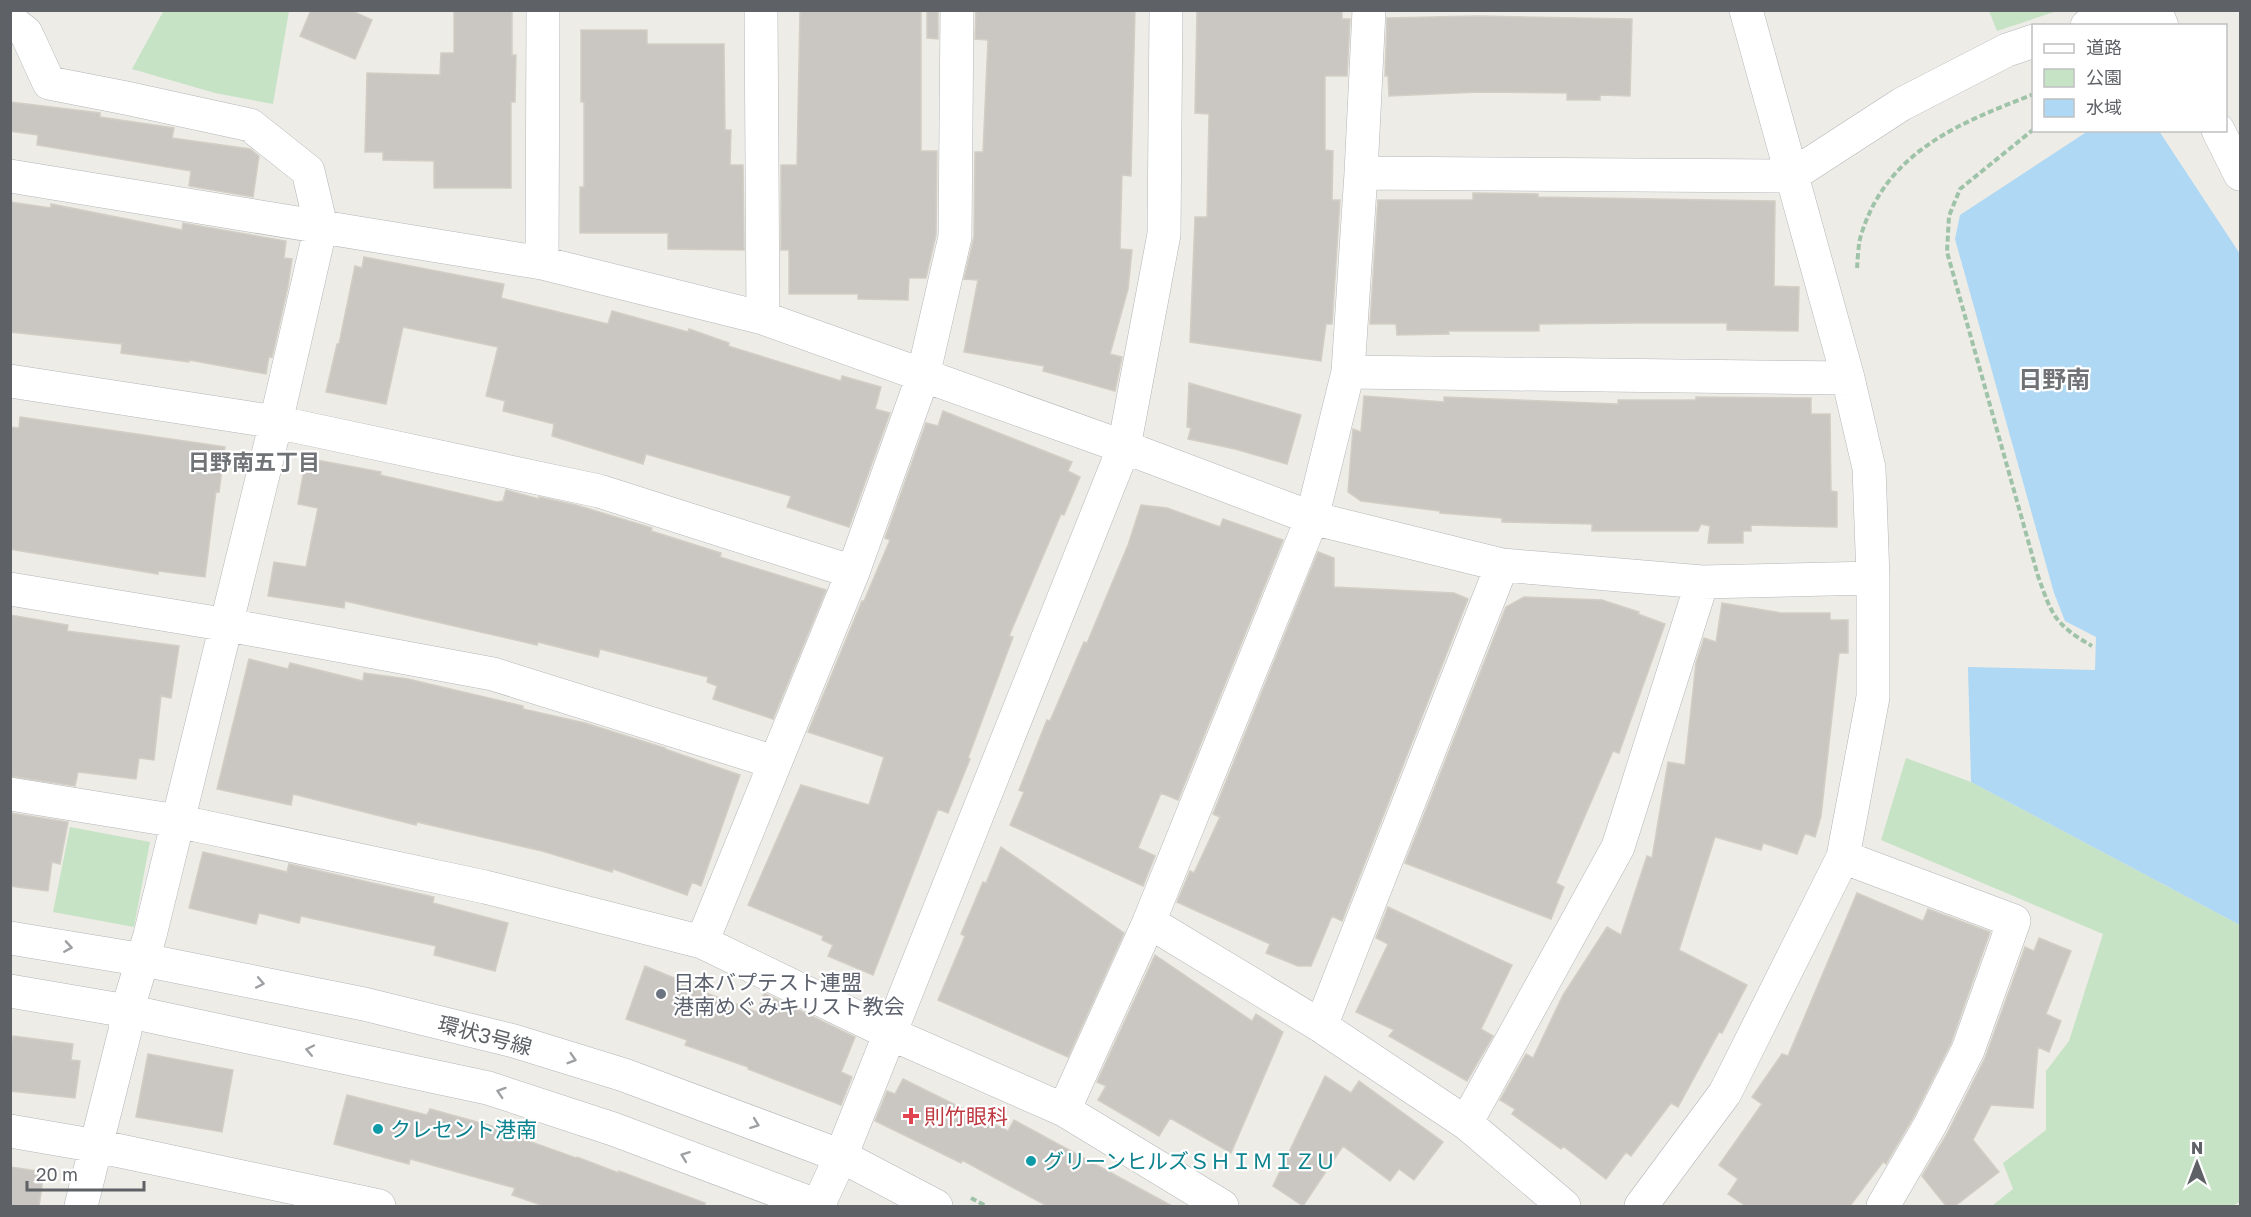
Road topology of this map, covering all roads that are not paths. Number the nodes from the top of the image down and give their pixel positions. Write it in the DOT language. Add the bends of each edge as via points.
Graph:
graph roads {
  1 [pos="543,10"];
  2 [pos="761,10"];
  3 [pos="957,10"];
  4 [pos="1166,10"];
  5 [pos="1369,10"];
  6 [pos="1746,10"];
  7 [pos="2137,10"];
  8 [pos="2155,10"];
  9 [pos="10,20"];
  10 [pos="2093,24"];
  11 [pos="2161,24"];
  12 [pos="2032,42"];
  13 [pos="2219,132"];
  14 [pos="1361,173"];
  15 [pos="2241,174"];
  16 [pos="10,176"];
  17 [pos="1791,176"];
  18 [pos="321,226"];
  19 [pos="542,263"];
  20 [pos="763,318"];
  21 [pos="1348,372"];
  22 [pos="923,376"];
  23 [pos="1848,378"];
  24 [pos="10,381"];
  25 [pos="276,423"];
  26 [pos="1124,447"];
  27 [pos="1312,518"];
  28 [pos="1502,565"];
  29 [pos="852,572"];
  30 [pos="1873,578"];
  31 [pos="1702,582"];
  32 [pos="10,589"];
  33 [pos="228,625"];
  34 [pos="774,762"];
  35 [pos="10,794"];
  36 [pos="177,821"];
  37 [pos="1843,857"];
  38 [pos="1149,922"];
  39 [pos="10,938"];
  40 [pos="702,942"];
  41 [pos="144,960"];
  42 [pos="10,991"];
  43 [pos="127,1011"];
  44 [pos="1321,1026"];
  45 [pos="889,1034"];
  46 [pos="1064,1110"];
  47 [pos="1466,1124"];
  48 [pos="10,1131"];
  49 [pos="97,1146"];
  50 [pos="841,1156"];
  51 [pos="81,1206"];
  52 [pos="378,1206"];
  53 [pos="818,1206"];
  54 [pos="936,1206"];
  55 [pos="1222,1206"];
  56 [pos="1564,1206"];
  57 [pos="1641,1206"];
  58 [pos="1883,1206"];
  1 -- 19 [label="street"];
  2 -- 20 [label="street"];
  3 -- 22 [label="street" via="954,237"];
  4 -- 26 [label="street" via="1164,234"];
  5 -- 14 [label="street"];
  6 -- 17 [label="street"];
  7 -- 10 [label="street"];
  8 -- 11 [label="street"];
  9 -- 18 [label="street" via="26,33 49,83 250,125 308,171"];
  12 -- 17 [label="street" via="2007,50 1902,104"];
  13 -- 15 [label="street"];
  14 -- 17 [label="street"];
  14 -- 21 [label="street"];
  16 -- 18 [label="street"];
  17 -- 23 [label="street"];
  18 -- 19 [label="street"];
  18 -- 25 [label="street"];
  19 -- 20 [label="street"];
  20 -- 22 [label="street"];
  21 -- 23 [label="street"];
  21 -- 27 [label="street"];
  22 -- 26 [label="street"];
  22 -- 29 [label="street"];
  23 -- 30 [label="street" via="1869,468"];
  24 -- 25 [label="street"];
  25 -- 29 [label="street" via="599,491"];
  25 -- 33 [label="street"];
  26 -- 27 [label="street"];
  26 -- 45 [label="street"];
  27 -- 28 [label="street"];
  27 -- 38 [label="street"];
  28 -- 31 [label="street"];
  28 -- 44 [label="street"];
  29 -- 34 [label="street"];
  30 -- 31 [label="street"];
  30 -- 37 [label="street" via="1873,697"];
  31 -- 47 [label="street" via="1618,847"];
  32 -- 33 [label="street"];
  33 -- 34 [label="street" via="493,674"];
  33 -- 36 [label="street"];
  34 -- 40 [label="street"];
  35 -- 36 [label="street"];
  36 -- 40 [label="street" via="484,887"];
  36 -- 41 [label="street"];
  37 -- 57 [label="street" via="1725,1094"];
  37 -- 58 [label="street" via="2014,921 1968,1050"];
  38 -- 44 [label="street"];
  38 -- 46 [label="street"];
  39 -- 41 [label="street, 環状3号線, one-way"];
  40 -- 45 [label="street"];
  41 -- 43 [label="street"];
  41 -- 50 [label="street, 環状3号線, one-way" via="364,1004 514,1041 624,1075"];
  42 -- 43 [label="street"];
  43 -- 49 [label="street"];
  53 -- 43 [label="street, one-way" via="613,1129 488,1088"];
  44 -- 47 [label="street"];
  45 -- 46 [label="street"];
  45 -- 50 [label="street"];
  46 -- 55 [label="street"];
  47 -- 56 [label="street"];
  48 -- 49 [label="street"];
  49 -- 51 [label="street"];
  49 -- 52 [label="street"];
  50 -- 53 [label="street"];
  50 -- 54 [label="street, 環状3号線"];
}
